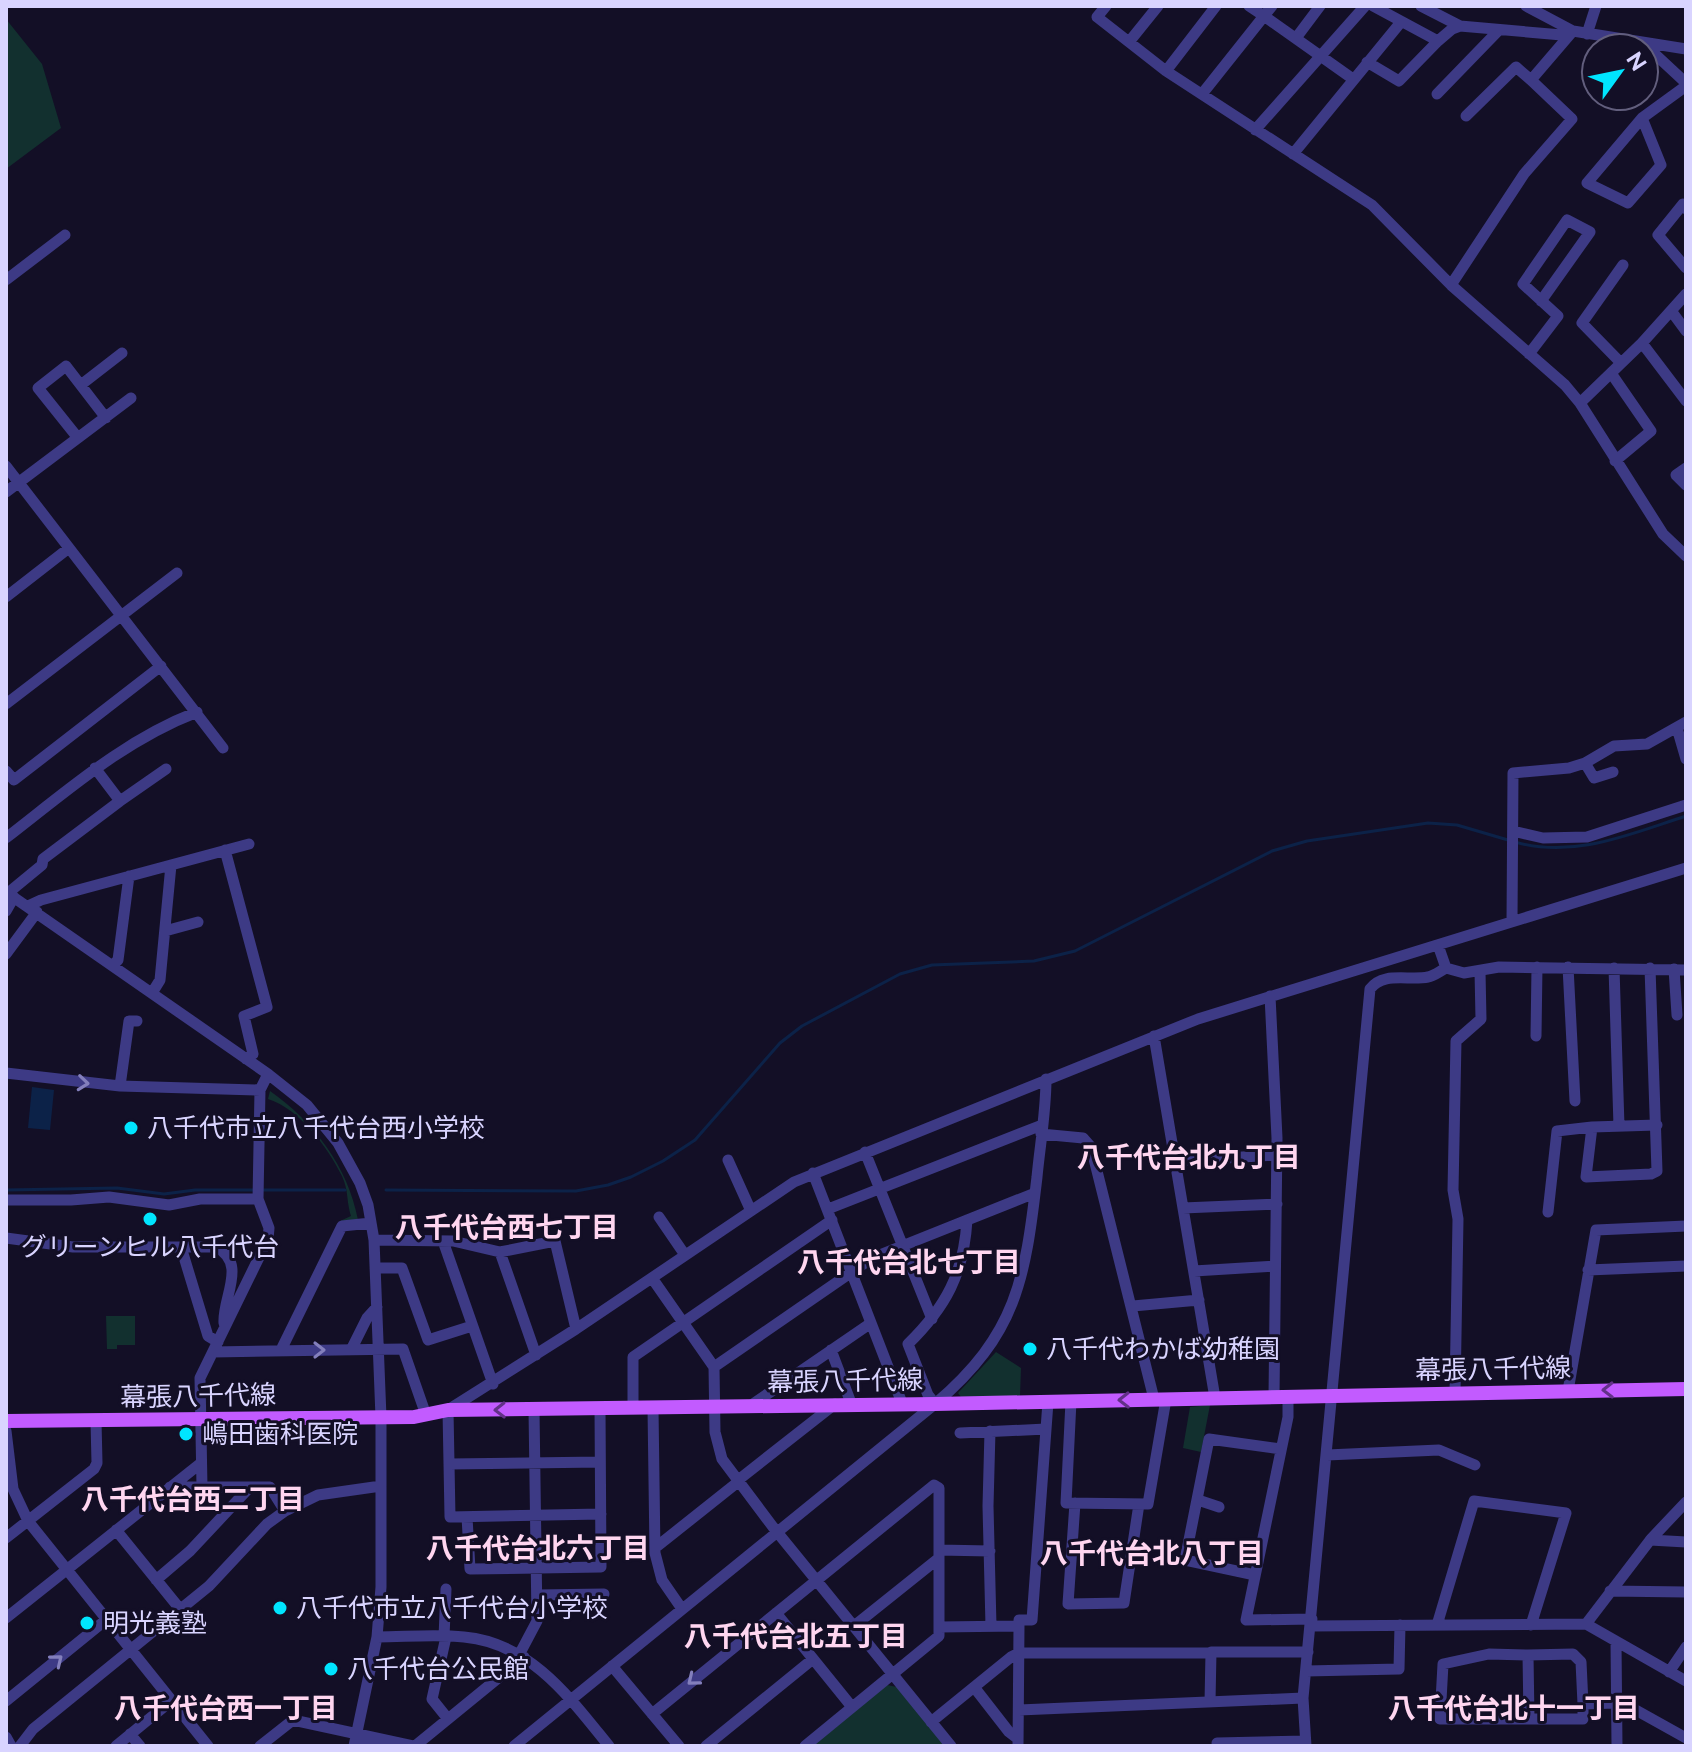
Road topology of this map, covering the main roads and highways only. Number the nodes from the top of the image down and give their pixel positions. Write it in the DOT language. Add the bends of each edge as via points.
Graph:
graph roads {
  1 [pos="1686,1389"];
  2 [pos="6,1421"];
  1 -- 2 [label="main road, 幕張八千代線, one-way"];
}
